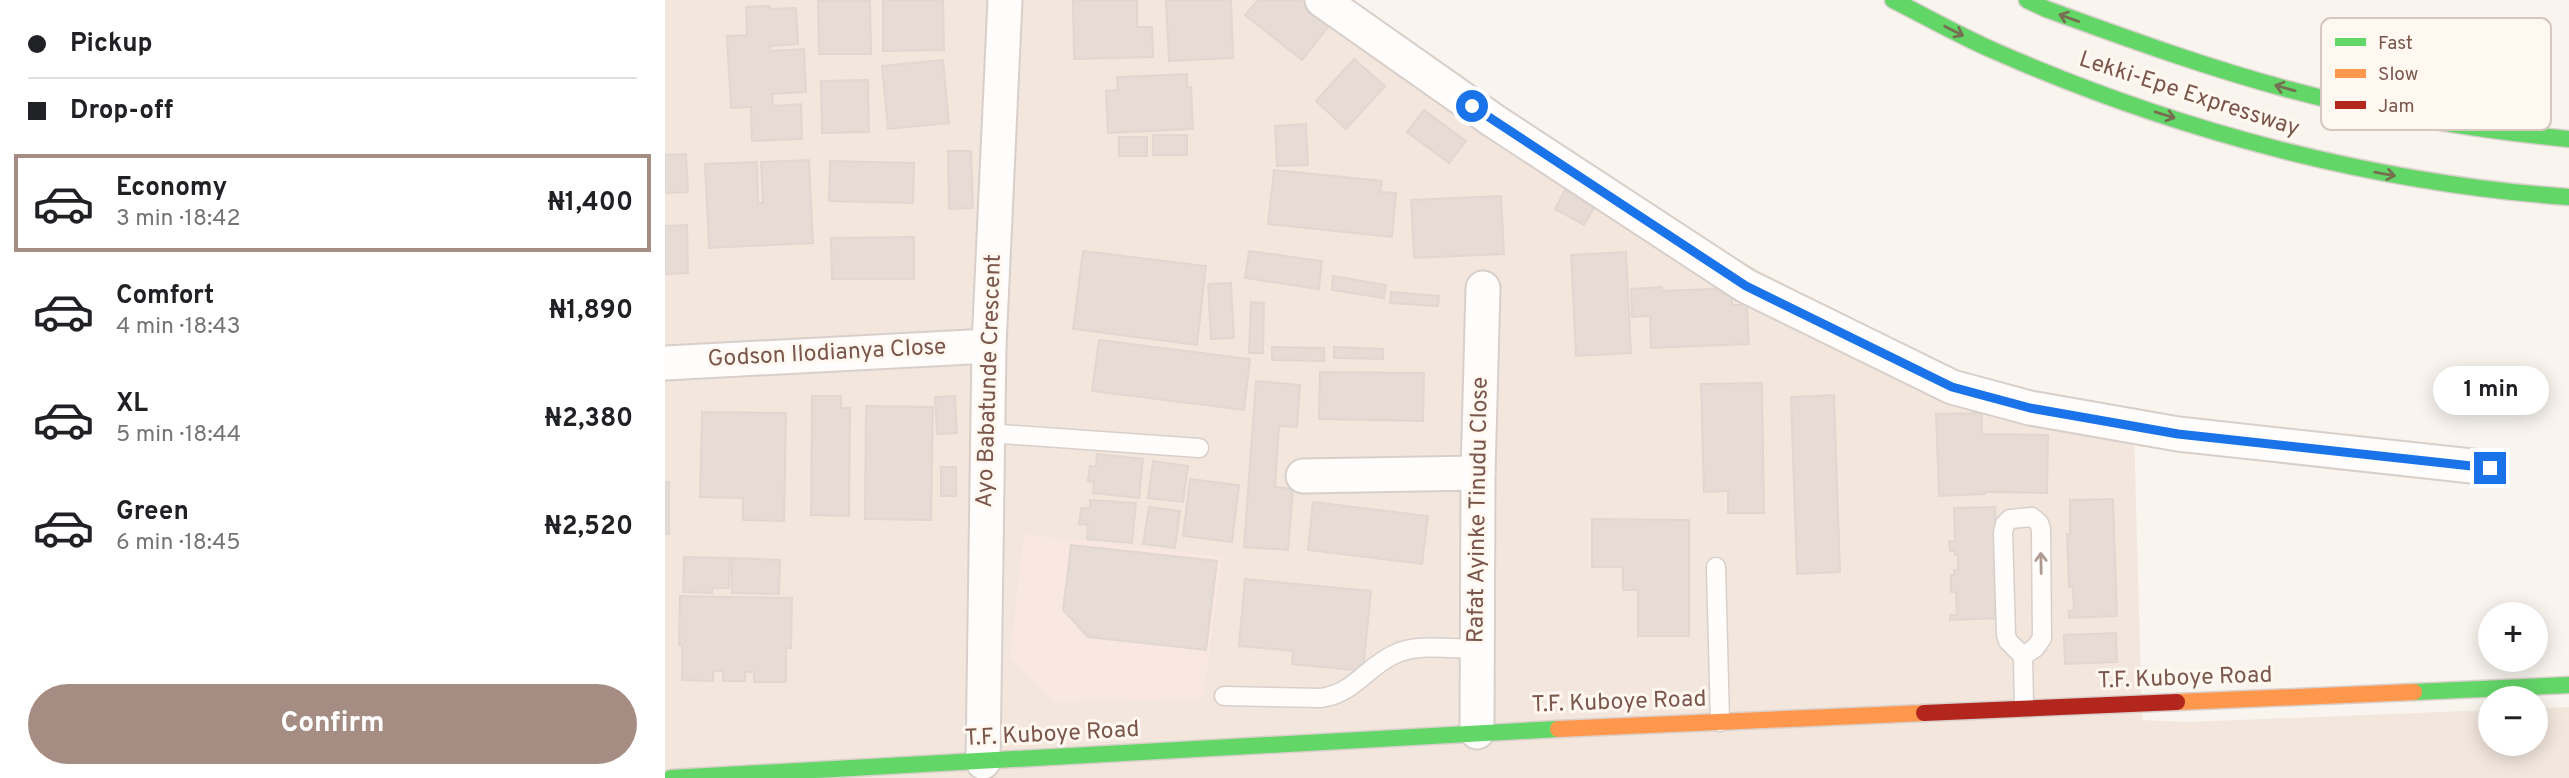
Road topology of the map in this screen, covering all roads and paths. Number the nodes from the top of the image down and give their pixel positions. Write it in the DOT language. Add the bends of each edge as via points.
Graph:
graph roads {
  1 [pos="1005,0"];
  2 [pos="1322,0"];
  3 [pos="1893,0"];
  4 [pos="2027,0"];
  5 [pos="2321,97"];
  6 [pos="2498,130"];
  7 [pos="2569,139"];
  8 [pos="2569,197"];
  9 [pos="1483,288"];
  10 [pos="989,346"];
  11 [pos="665,363"];
  12 [pos="987,433"];
  13 [pos="1199,448"];
  14 [pos="2490,468"];
  15 [pos="1478,472"];
  16 [pos="1303,476"];
  17 [pos="1716,568"];
  18 [pos="1477,649"];
  19 [pos="2022,656"];
  20 [pos="2569,685"];
  21 [pos="1224,696"];
  22 [pos="2024,708"];
  23 [pos="1720,722"];
  24 [pos="1477,732"];
  25 [pos="983,762"];
  26 [pos="673,778"];
  1 -- 10 [label="street, Ayo Babatunde Crescent"];
  2 -- 14 [label="street" via="1494,121 1746,286 1952,387 2030,408 2178,434"];
  3 -- 8 [label="main road, Lekki-Epe Expressway, one-way" via="1996,52 2124,102 2259,144 2383,174"];
  5 -- 4 [label="main road, Lekki-Epe Expressway, one-way" via="2171,54"];
  7 -- 6 [label="main road, Lekki-Epe Expressway, one-way"];
  9 -- 15 [label="street, Rafat Ayinke Tinudu Close"];
  10 -- 11 [label="street, Godson Ilodianya Close"];
  10 -- 12 [label="street, Ayo Babatunde Crescent"];
  12 -- 13 [label="lane"];
  12 -- 25 [label="street, Ayo Babatunde Crescent"];
  15 -- 16 [label="street"];
  15 -- 18 [label="street, Rafat Ayinke Tinudu Close"];
  17 -- 23 [label="lane"];
  18 -- 21 [label="lane" via="1415,649 1396,654 1352,687 1321,698"];
  18 -- 24 [label="street, Rafat Ayinke Tinudu Close"];
  19 -- 19 [label="lane, one-way" via="2042,638 2041,529 2032,517 2010,519 2003,533 2006,635"];
  19 -- 22 [label="lane"];
  20 -- 22 [label="main road, T.F. Kuboye Road"];
  22 -- 23 [label="main road, T.F. Kuboye Road"];
  23 -- 24 [label="main road, T.F. Kuboye Road"];
  24 -- 25 [label="main road, T.F. Kuboye Road"];
  25 -- 26 [label="main road, T.F. Kuboye Road"];
}
